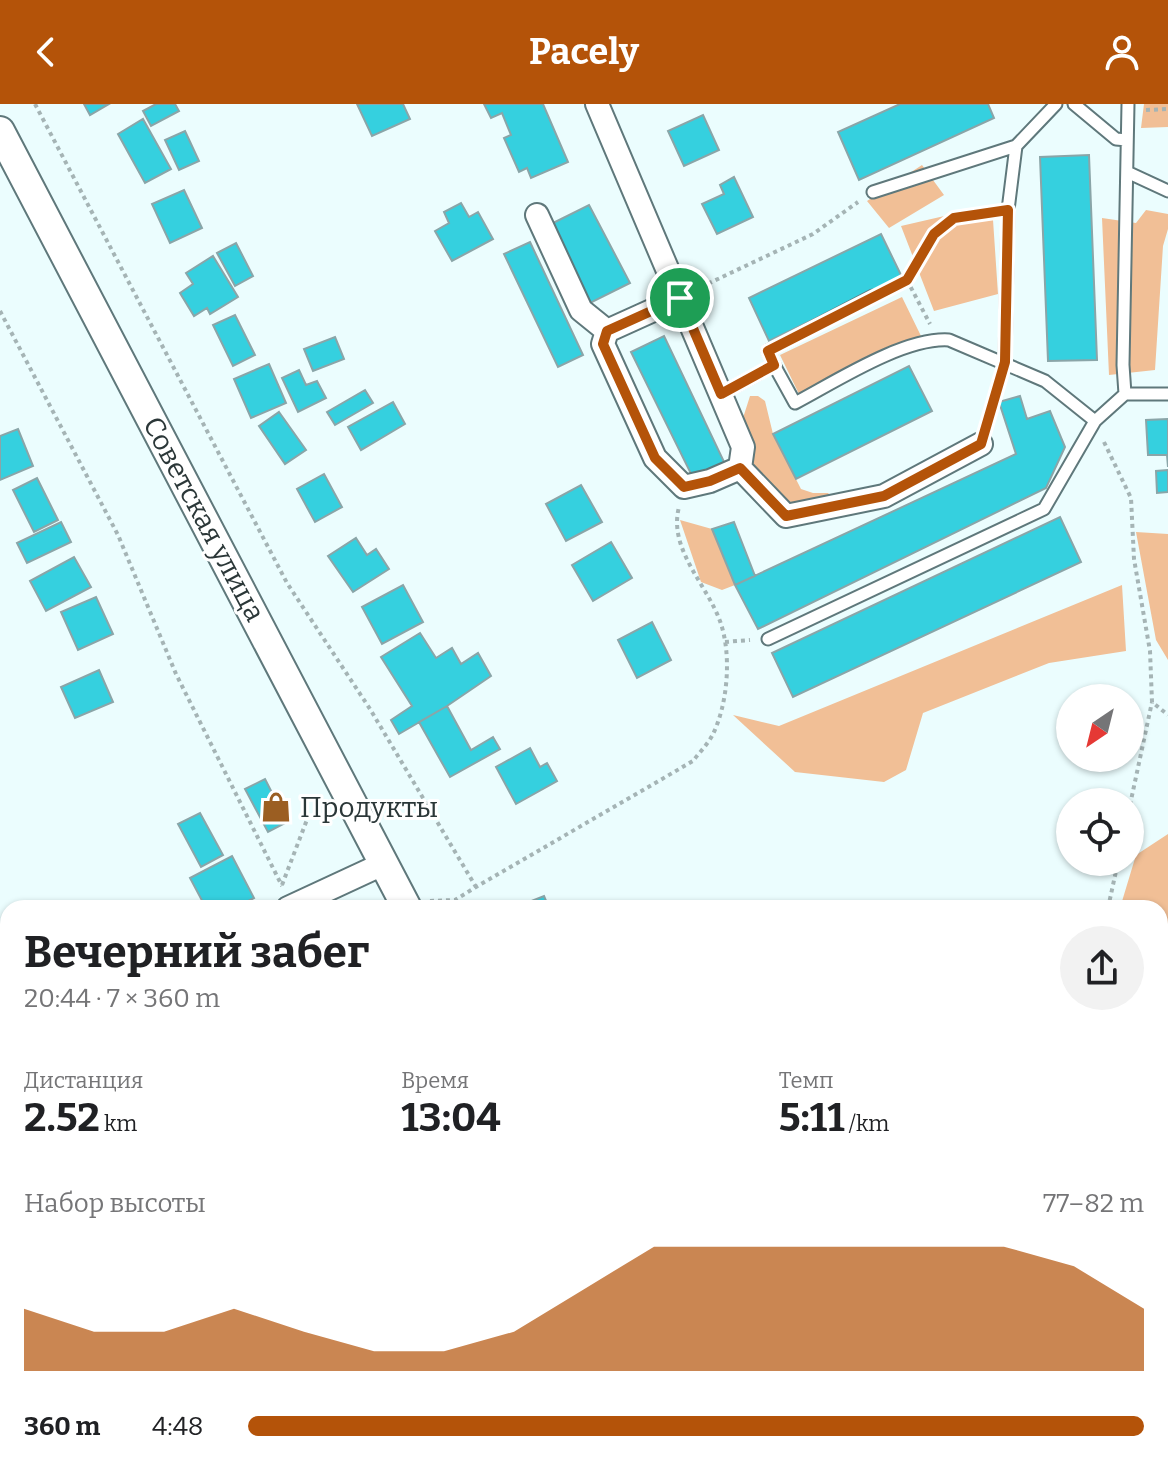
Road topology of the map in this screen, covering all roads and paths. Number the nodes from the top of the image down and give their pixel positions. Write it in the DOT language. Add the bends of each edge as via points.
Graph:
graph roads {
  1 [pos="35,104"];
  2 [pos="597,104"];
  3 [pos="1056,104"];
  4 [pos="1074,104"];
  5 [pos="1128,104"];
  6 [pos="1168,109"];
  7 [pos="1143,110"];
  8 [pos="0,131"];
  9 [pos="1127,140"];
  10 [pos="1016,146"];
  11 [pos="1127,172"];
  12 [pos="1168,191"];
  13 [pos="873,192"];
  14 [pos="1008,210"];
  15 [pos="537,215"];
  16 [pos="907,280"];
  17 [pos="873,296"];
  18 [pos="680,298"];
  19 [pos="0,311"];
  20 [pos="607,331"];
  21 [pos="939,339"];
  22 [pos="1005,362"];
  23 [pos="774,365"];
  24 [pos="721,394"];
  25 [pos="1125,394"];
  26 [pos="1168,394"];
  27 [pos="1095,421"];
  28 [pos="981,444"];
  29 [pos="742,457"];
  30 [pos="684,487"];
  31 [pos="768,639"];
  32 [pos="725,642"];
  33 [pos="1152,702"];
  34 [pos="1168,715"];
  35 [pos="1134,788"];
  36 [pos="308,817"];
  37 [pos="385,863"];
  38 [pos="1115,876"];
  39 [pos="476,887"];
  40 [pos="283,897"];
  41 [pos="403,900"];
  42 [pos="455,900"];
  43 [pos="1110,900"];
  1 -- 39 [label="path" via="287,583"];
  2 -- 18 [label="street"];
  3 -- 10 [label="lane"];
  4 -- 9 [label="lane" via="1116,139"];
  5 -- 9 [label="lane"];
  6 -- 7 [label="path"];
  8 -- 37 [label="street, Советская улица"];
  9 -- 11 [label="lane"];
  10 -- 13 [label="lane"];
  10 -- 14 [label="lane"];
  11 -- 12 [label="lane"];
  11 -- 25 [label="lane"];
  13 -- 18 [label="path" via="813,234"];
  14 -- 16 [label="path" via="954,218 934,234"];
  14 -- 22 [label="lane"];
  15 -- 20 [label="street" via="581,310"];
  16 -- 17 [label="path"];
  16 -- 21 [label="path"];
  17 -- 23 [label="lane" via="768,351"];
  18 -- 20 [label="street"];
  18 -- 24 [label="street"];
  19 -- 40 [label="path" via="118,535 176,674"];
  20 -- 30 [label="street" via="603,344 655,458"];
  21 -- 22 [label="lane"];
  21 -- 23 [label="lane" via="901,348 795,403"];
  22 -- 27 [label="lane" via="1045,381"];
  22 -- 28 [label="path"];
  23 -- 24 [label="lane"];
  24 -- 29 [label="street"];
  25 -- 26 [label="lane"];
  25 -- 27 [label="lane"];
  27 -- 31 [label="lane" via="1044,509"];
  27 -- 33 [label="path" via="1131,498"];
  28 -- 29 [label="street" via="884,496 786,516"];
  29 -- 30 [label="street" via="710,481"];
  30 -- 32 [label="path" via="676,521 687,562 720,620"];
  31 -- 32 [label="path"];
  32 -- 39 [label="path" via="729,661 721,708 712,736 693,761"];
  33 -- 34 [label="path"];
  33 -- 35 [label="path"];
  36 -- 40 [label="path"];
  37 -- 40 [label="street"];
  37 -- 41 [label="street, Советская улица"];
  38 -- 43 [label="path"];
  39 -- 42 [label="path"];
}
